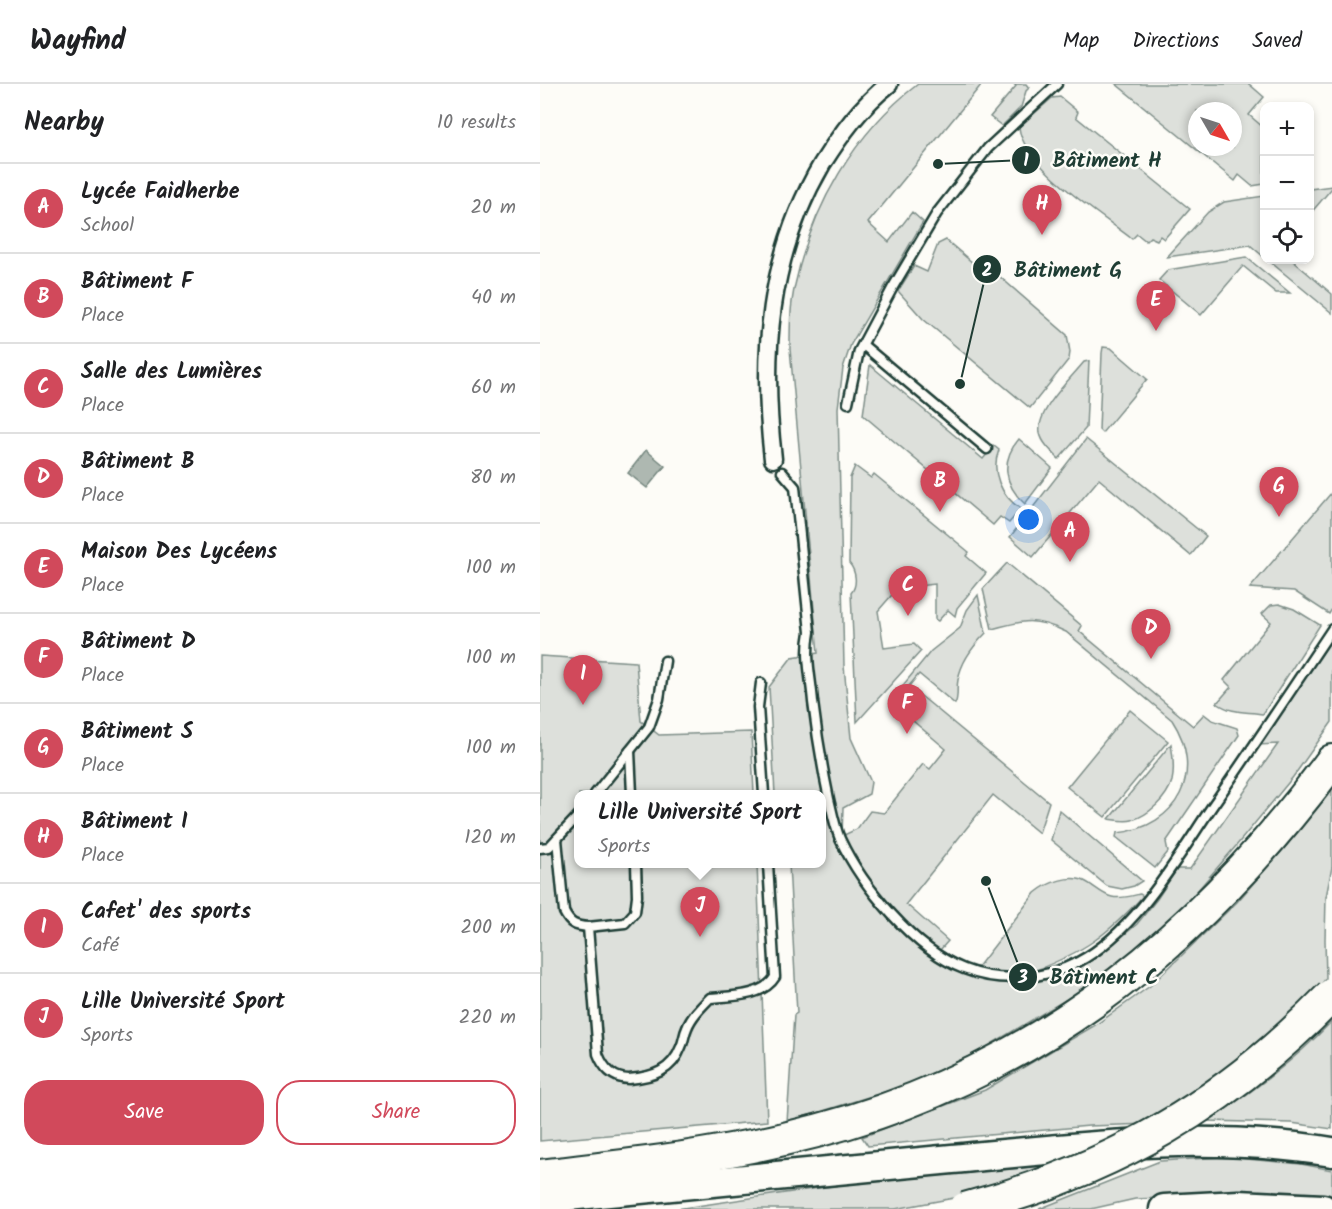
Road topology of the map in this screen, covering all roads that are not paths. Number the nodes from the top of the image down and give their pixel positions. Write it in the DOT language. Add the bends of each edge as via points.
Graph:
graph roads {
  1 [pos="889,84"];
  2 [pos="1055,85"];
  3 [pos="862,345"];
  4 [pos="848,403"];
  5 [pos="987,449"];
  6 [pos="778,466"];
  7 [pos="1332,629"];
  8 [pos="665,661"];
  9 [pos="761,684"];
  10 [pos="630,751"];
  11 [pos="1332,761"];
  12 [pos="599,790"];
  13 [pos="632,790"];
  14 [pos="764,790"];
  15 [pos="574,820"];
  16 [pos="557,839"];
  17 [pos="540,848"];
  18 [pos="636,868"];
  19 [pos="768,868"];
  20 [pos="588,927"];
  21 [pos="1332,995"];
  22 [pos="1332,1152"];
  23 [pos="540,1176"];
  24 [pos="540,1199"];
  25 [pos="965,1209"];
  26 [pos="1164,1209"];
  27 [pos="1323,1209"];
  1 -- 6 [label="street" via="850,123 815,176 788,234 774,288 767,384"];
  2 -- 3 [label="lane" via="988,148 937,213"];
  3 -- 4 [label="lane"];
  3 -- 5 [label="lane"];
  6 -- 7 [label="lane" via="795,487 810,633 807,668 819,753 839,838 876,896 903,926 936,954 964,969 1023,978 1050,972 1077,963 1122,928 1178,856"];
  8 -- 10 [label="lane" via="659,699 649,727"];
  9 -- 14 [label="lane" via="758,707"];
  10 -- 12 [label="lane"];
  10 -- 13 [label="lane"];
  11 -- 23 [label="highway" via="1258,852 1176,936 1083,1011 987,1068 898,1106 796,1137 700,1155"];
  15 -- 16 [label="lane"];
  16 -- 17 [label="lane" via="549,847"];
  16 -- 20 [label="lane" via="564,912 575,926"];
  18 -- 20 [label="lane" via="635,912 625,923"];
  19 -- 20 [label="lane" via="775,977 770,985 747,995 710,998 687,1027 672,1064 644,1078 624,1079 610,1073 598,1054"];
  21 -- 25 [label="highway, bridge" via="1250,1071 1152,1136 1061,1179"];
  22 -- 24 [label="highway" via="1263,1144 1160,1142"];
  26 -- 27 [label="highway" via="1239,1205"];
}
